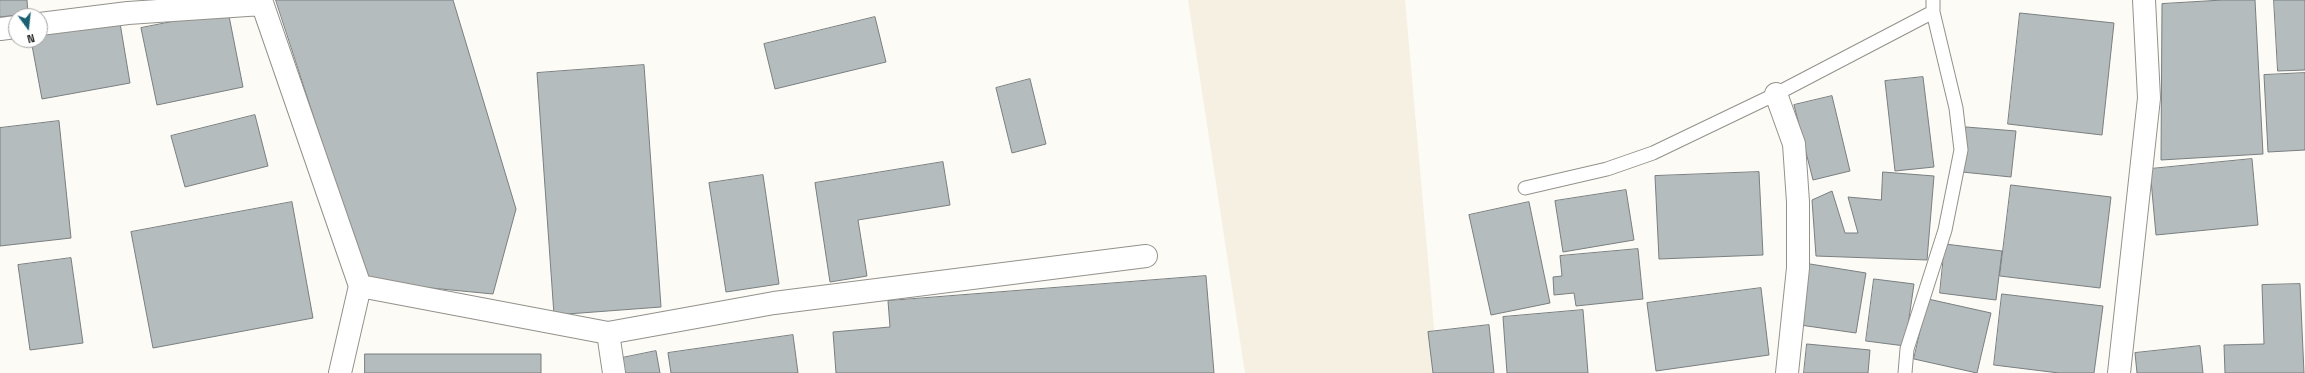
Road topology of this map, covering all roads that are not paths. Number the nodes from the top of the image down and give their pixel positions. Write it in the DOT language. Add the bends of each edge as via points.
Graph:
graph roads {
  1 [pos="2144,0"];
  2 [pos="262,2"];
  3 [pos="1933,6"];
  4 [pos="48,23"];
  5 [pos="1776,94"];
  6 [pos="1525,188"];
  7 [pos="1146,256"];
  8 [pos="360,286"];
  9 [pos="608,333"];
  10 [pos="340,373"];
  11 [pos="614,373"];
  12 [pos="1787,373"];
  13 [pos="1905,373"];
  14 [pos="2120,373"];
  1 -- 14 [label="street" via="2149,98"];
  2 -- 4 [label="street" via="128,13"];
  2 -- 8 [label="street"];
  3 -- 5 [label="lane"];
  3 -- 13 [label="lane" via="1956,108 1961,150 1945,230 1908,348"];
  5 -- 6 [label="lane" via="1654,153 1607,169"];
  5 -- 12 [label="street" via="1794,144 1798,202 1798,268"];
  7 -- 9 [label="street" via="774,303"];
  8 -- 9 [label="street"];
  8 -- 10 [label="street"];
  9 -- 11 [label="street"];
}
